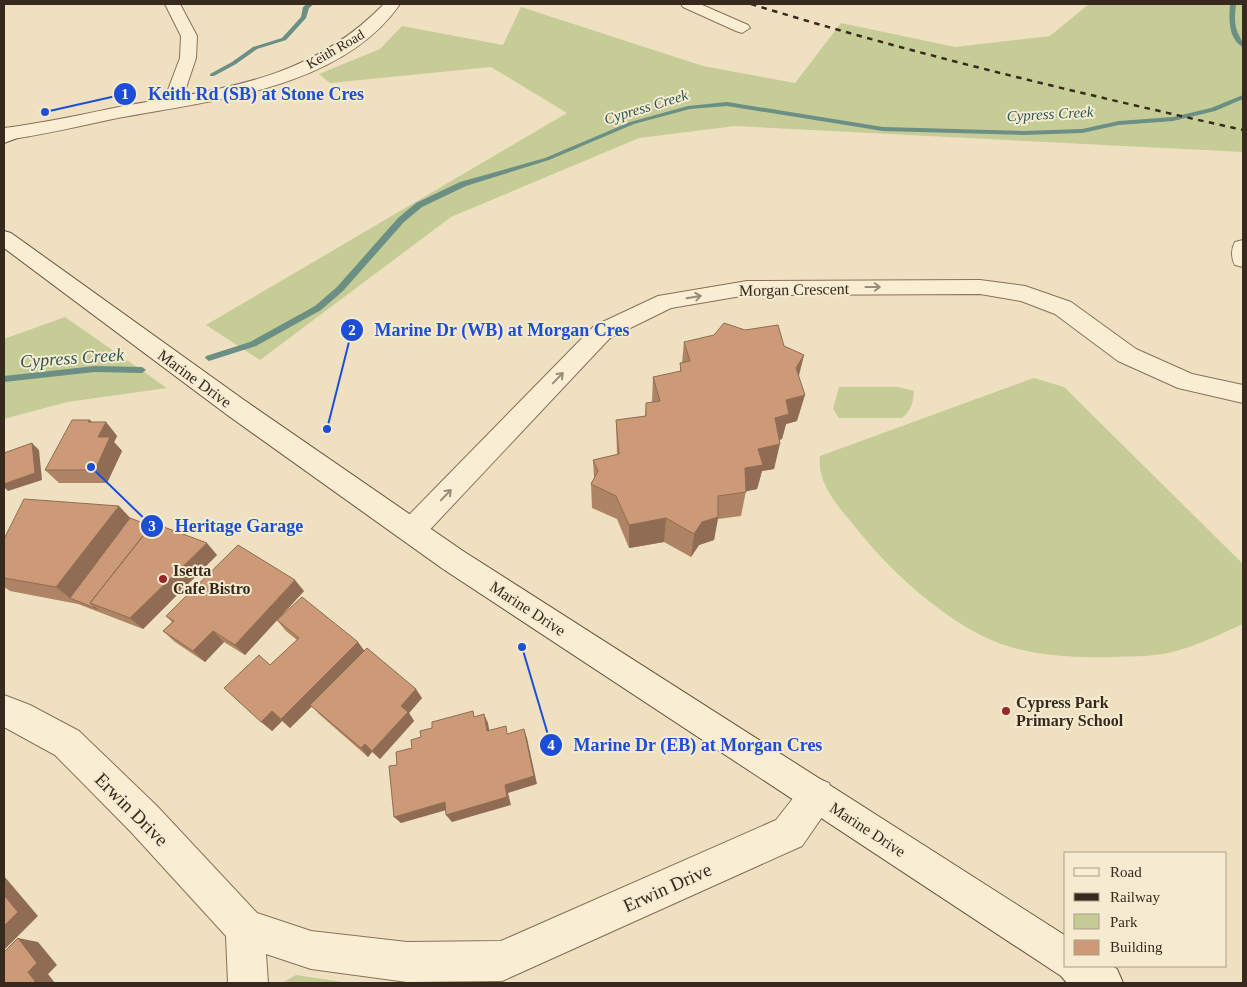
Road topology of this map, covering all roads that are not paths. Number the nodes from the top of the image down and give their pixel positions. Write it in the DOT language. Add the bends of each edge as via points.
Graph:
graph roads {
  1 [pos="173,4"];
  2 [pos="392,4"];
  3 [pos="688,4"];
  4 [pos="742,28"];
  5 [pos="172,103"];
  6 [pos="7,134"];
  7 [pos="4,238"];
  8 [pos="1243,247"];
  9 [pos="1243,260"];
  10 [pos="1243,394"];
  11 [pos="412,530"];
  12 [pos="4,711"];
  13 [pos="817,795"];
  14 [pos="245,928"];
  15 [pos="1064,958"];
  16 [pos="1078,967"];
  17 [pos="495,972"];
  18 [pos="248,983"];
  19 [pos="1103,983"];
  1 -- 5 [label="street" via="189,36 188,58"];
  2 -- 5 [label="street, Keith Road" via="360,37 317,62 262,82"];
  3 -- 4 [label="street"];
  5 -- 6 [label="street, Keith Road"];
  7 -- 11 [label="street, Marine Drive" via="235,408"];
  8 -- 9 [label="street"];
  11 -- 10 [label="street, Morgan Crescent, one-way" via="602,332 666,301 747,288 980,287 1016,292 1062,308 1127,355 1187,382"];
  11 -- 13 [label="street, Marine Drive"];
  12 -- 14 [label="street, Erwin Drive" via="67,743 144,819"];
  13 -- 15 [label="street, Marine Drive"];
  13 -- 17 [label="street, Erwin Drive" via="789,833"];
  14 -- 17 [label="street, Erwin Drive" via="311,950"];
  14 -- 18 [label="street"];
  16 -- 19 [label="street"];
}
